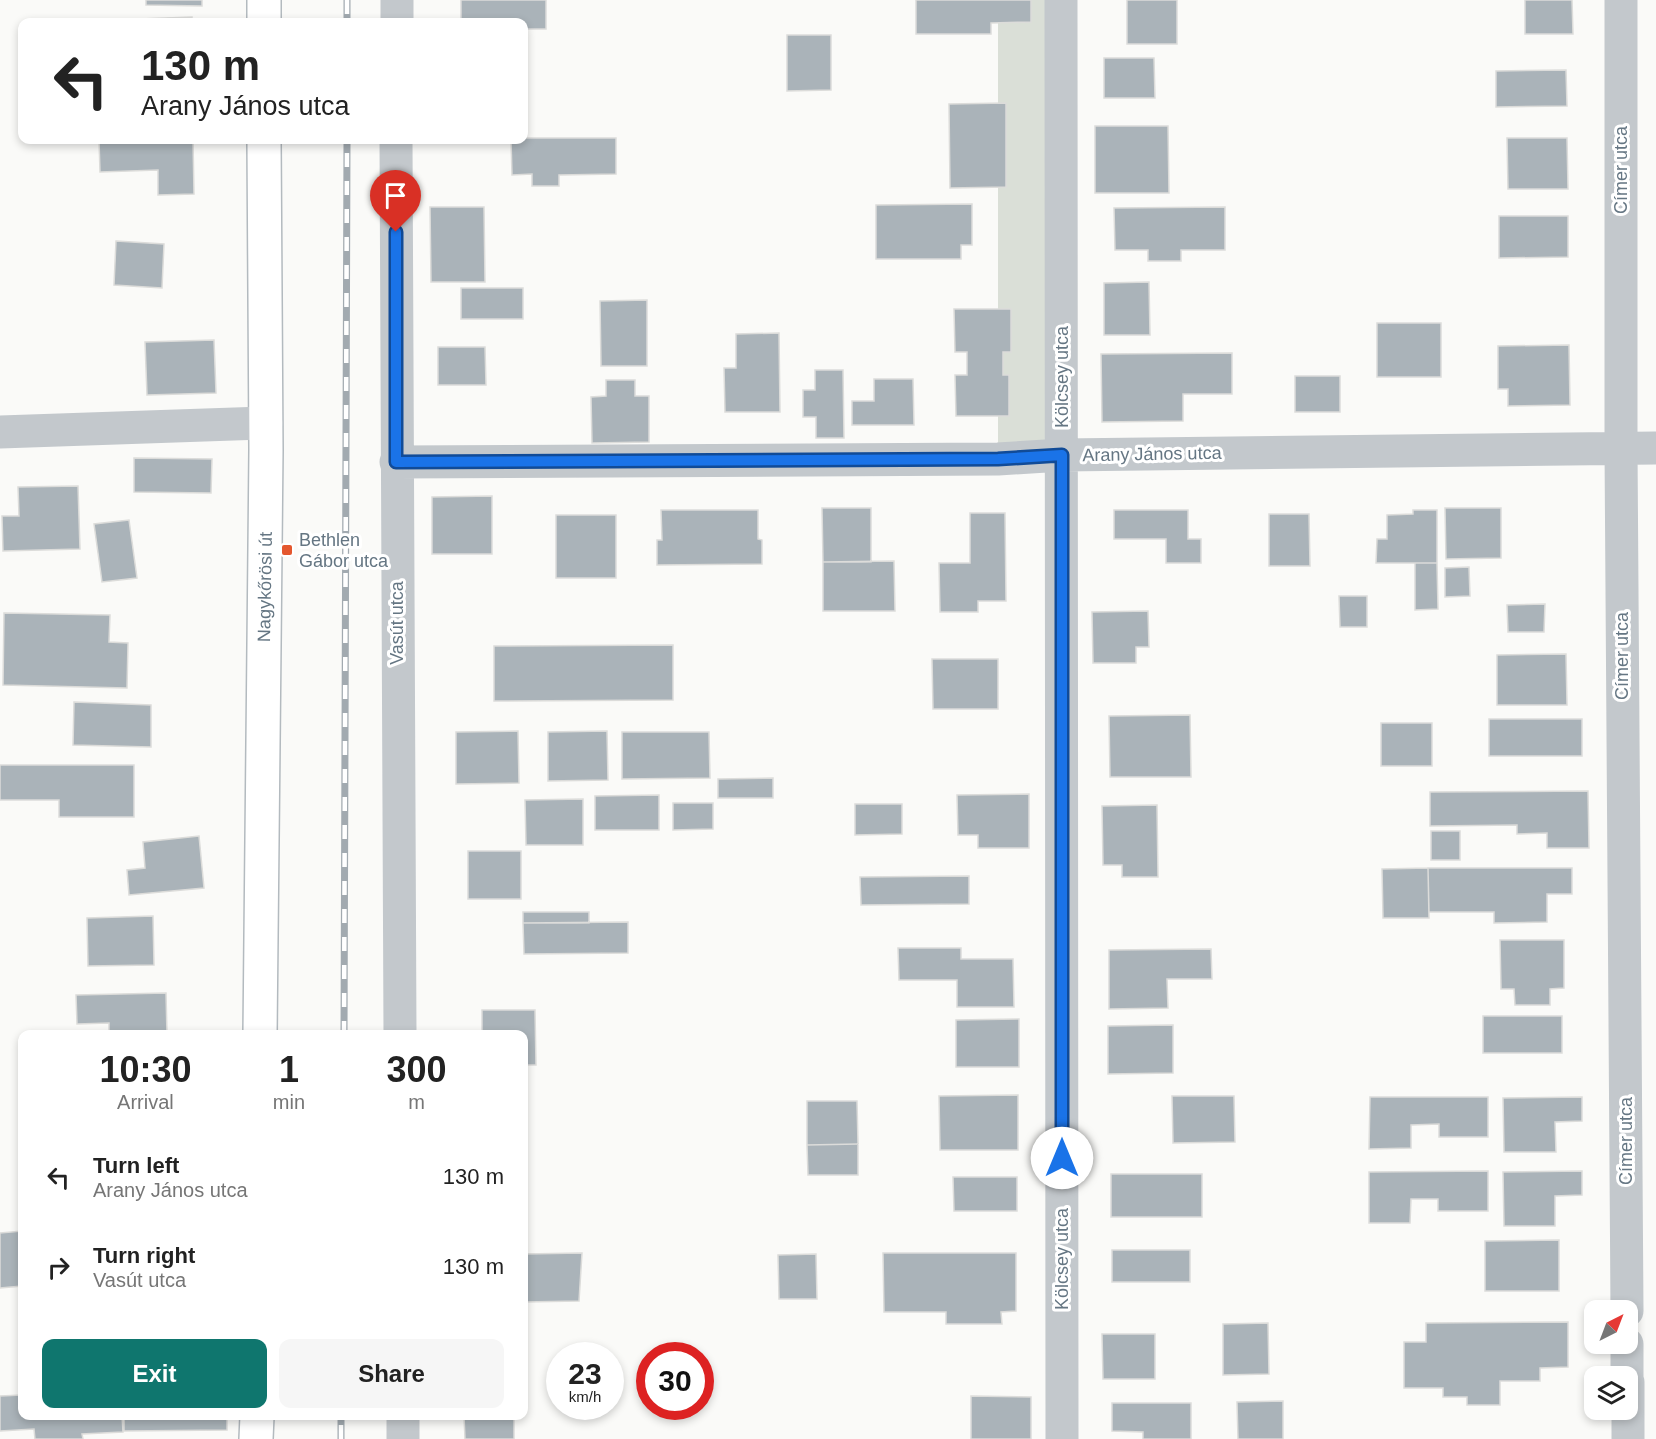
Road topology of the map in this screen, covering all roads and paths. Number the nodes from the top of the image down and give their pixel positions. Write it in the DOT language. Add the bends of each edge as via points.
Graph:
graph roads {
  1 [pos="264,0"];
  2 [pos="397,0"];
  3 [pos="1061,0"];
  4 [pos="1621,0"];
  5 [pos="264,18"];
  6 [pos="397,18"];
  7 [pos="264,144"];
  8 [pos="396,144"];
  9 [pos="266,423"];
  10 [pos="0,432"];
  11 [pos="1621,448"];
  12 [pos="1656,448"];
  13 [pos="1062,455"];
  14 [pos="396,462"];
  15 [pos="260,1030"];
  16 [pos="400,1030"];
  17 [pos="1627,1300"];
  18 [pos="257,1420"];
  19 [pos="403,1420"];
  20 [pos="1628,1420"];
  21 [pos="256,1439"];
  22 [pos="403,1439"];
  23 [pos="1062,1439"];
  24 [pos="1628,1439"];
  1 -- 5 [label="main road"];
  2 -- 6 [label="street"];
  3 -- 13 [label="street, Kölcsey utca"];
  4 -- 11 [label="street, Címer utca"];
  7 -- 9 [label="main road, Nagykőrösi út"];
  8 -- 14 [label="street, Vasút utca"];
  9 -- 10 [label="street"];
  9 -- 15 [label="main road, Nagykőrösi út"];
  11 -- 12 [label="street, Arany János utca"];
  11 -- 13 [label="street, Arany János utca"];
  11 -- 17 [label="street, Címer utca"];
  13 -- 14 [label="street, Arany János utca" via="998,459"];
  13 -- 23 [label="street, Kölcsey utca"];
  14 -- 16 [label="street, Vasút utca"];
  18 -- 21 [label="main road"];
  19 -- 22 [label="street"];
  20 -- 24 [label="street"];
}
